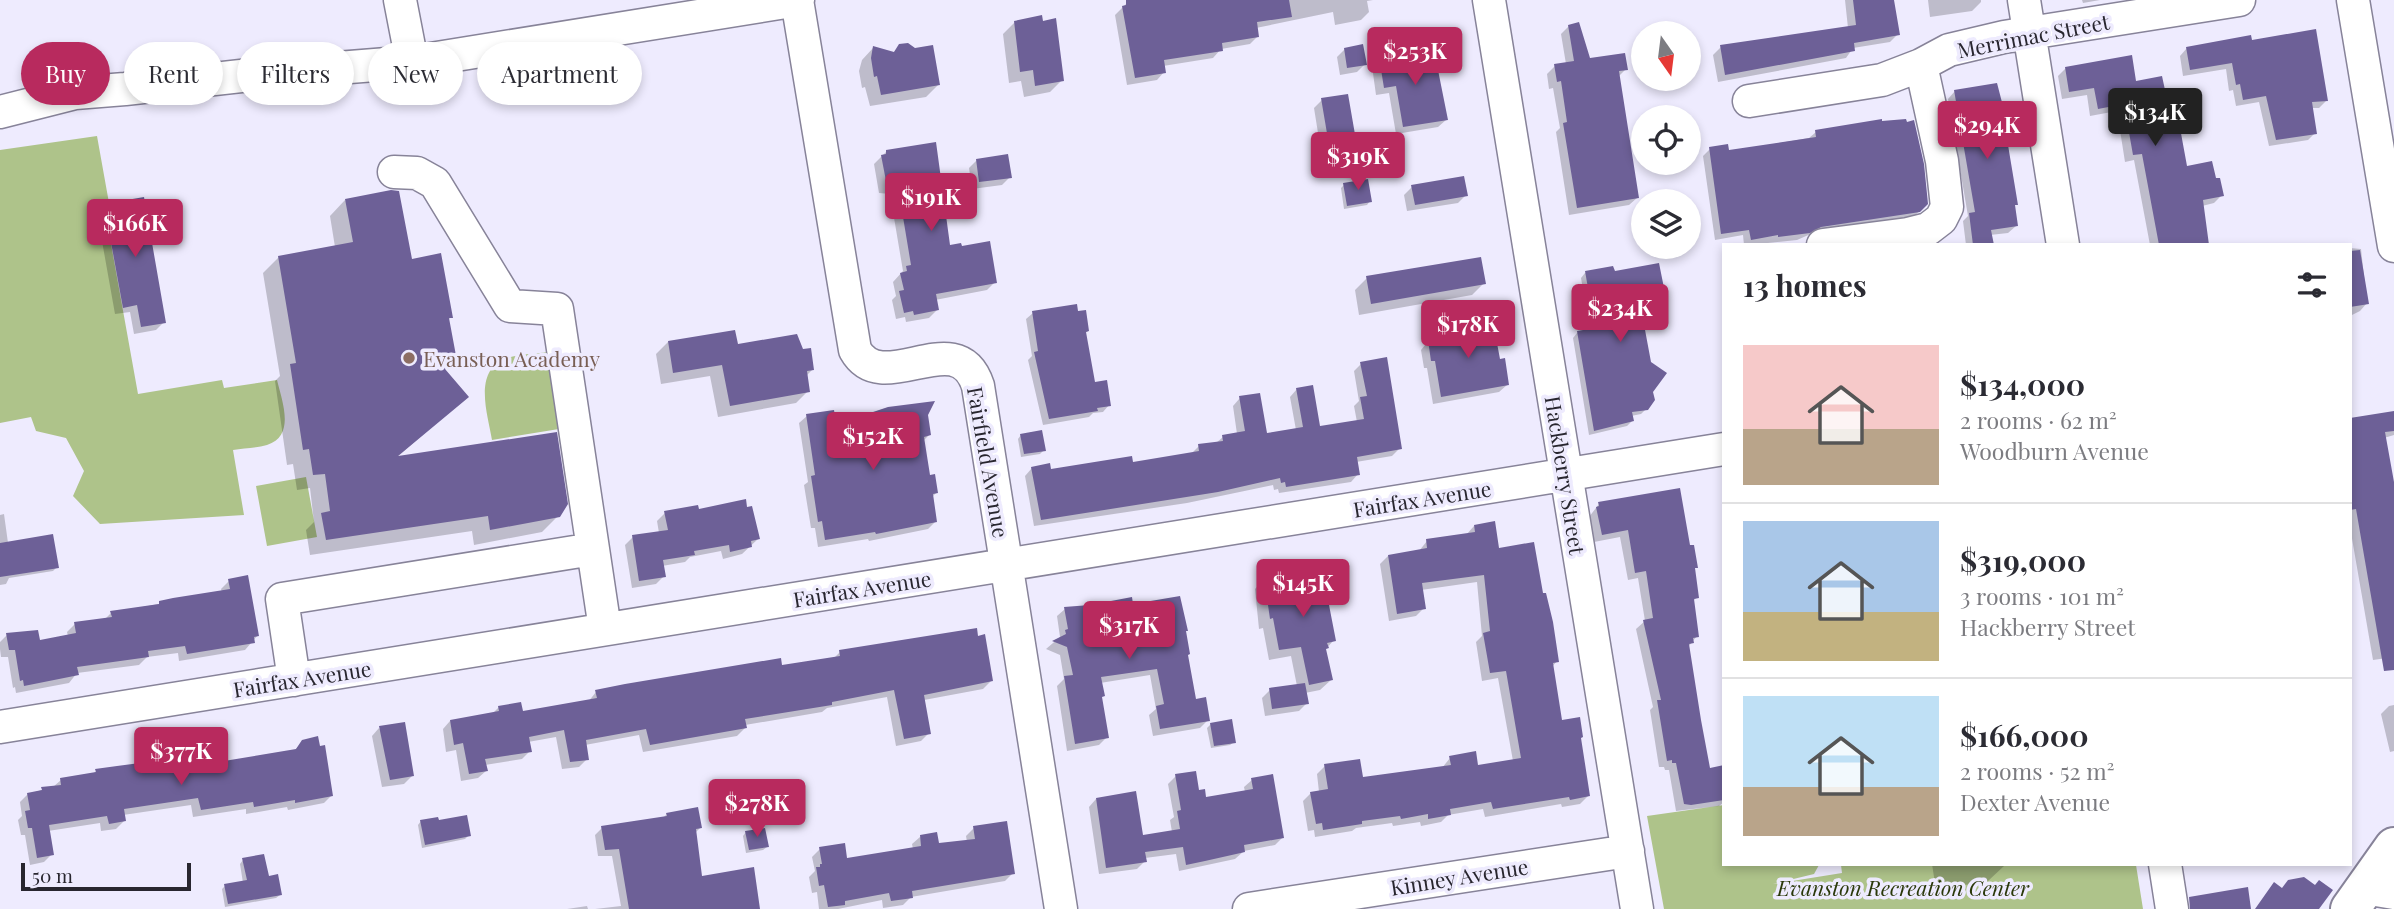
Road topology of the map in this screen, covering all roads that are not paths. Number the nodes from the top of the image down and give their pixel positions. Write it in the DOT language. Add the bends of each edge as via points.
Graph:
graph roads {
  1 [pos="400,0"];
  2 [pos="798,0"];
  3 [pos="1489,0"];
  4 [pos="2024,0"];
  5 [pos="2239,0"];
  6 [pos="2353,0"];
  7 [pos="2029,33"];
  8 [pos="408,42"];
  9 [pos="463,54"];
  10 [pos="1921,65"];
  11 [pos="368,66"];
  12 [pos="1749,101"];
  13 [pos="0,112"];
  14 [pos="394,173"];
  15 [pos="1838,243"];
  16 [pos="2063,243"];
  17 [pos="2394,246"];
  18 [pos="1722,449"];
  19 [pos="1565,475"];
  20 [pos="593,550"];
  21 [pos="1006,565"];
  22 [pos="605,629"];
  23 [pos="294,680"];
  24 [pos="0,727"];
  25 [pos="2394,848"];
  26 [pos="1628,851"];
  27 [pos="2165,866"];
  28 [pos="2370,897"];
  29 [pos="1061,909"];
  30 [pos="1249,909"];
  31 [pos="1637,909"];
  32 [pos="2172,909"];
  1 -- 8 [label="street"];
  2 -- 9 [label="street"];
  2 -- 21 [label="street, Fairfield Avenue" via="855,350 861,361 874,368 948,358 971,369 978,386"];
  3 -- 19 [label="street, Hackberry Street"];
  4 -- 7 [label="street"];
  5 -- 7 [label="street, Merrimac Street"];
  6 -- 17 [label="street"];
  7 -- 10 [label="street, Merrimac Street" via="1948,51"];
  7 -- 16 [label="street"];
  10 -- 12 [label="street, Merrimac Street" via="1882,80"];
  10 -- 15 [label="street" via="1947,207 1928,229"];
  11 -- 13 [label="street" via="75,93"];
  14 -- 20 [label="street" via="417,173 435,183 510,306 557,309"];
  18 -- 19 [label="street, Fairfax Avenue"];
  19 -- 21 [label="street, Fairfax Avenue"];
  19 -- 26 [label="street, Hackberry Street"];
  20 -- 22 [label="street"];
  20 -- 23 [label="street" via="282,599"];
  21 -- 22 [label="street, Fairfax Avenue"];
  21 -- 29 [label="street, Fairfield Avenue"];
  22 -- 23 [label="street, Fairfax Avenue"];
  23 -- 24 [label="street, Fairfax Avenue"];
  25 -- 28 [label="main road"];
  26 -- 30 [label="street, Kinney Avenue"];
  26 -- 31 [label="street, Hackberry Street"];
  27 -- 32 [label="street"];
}
